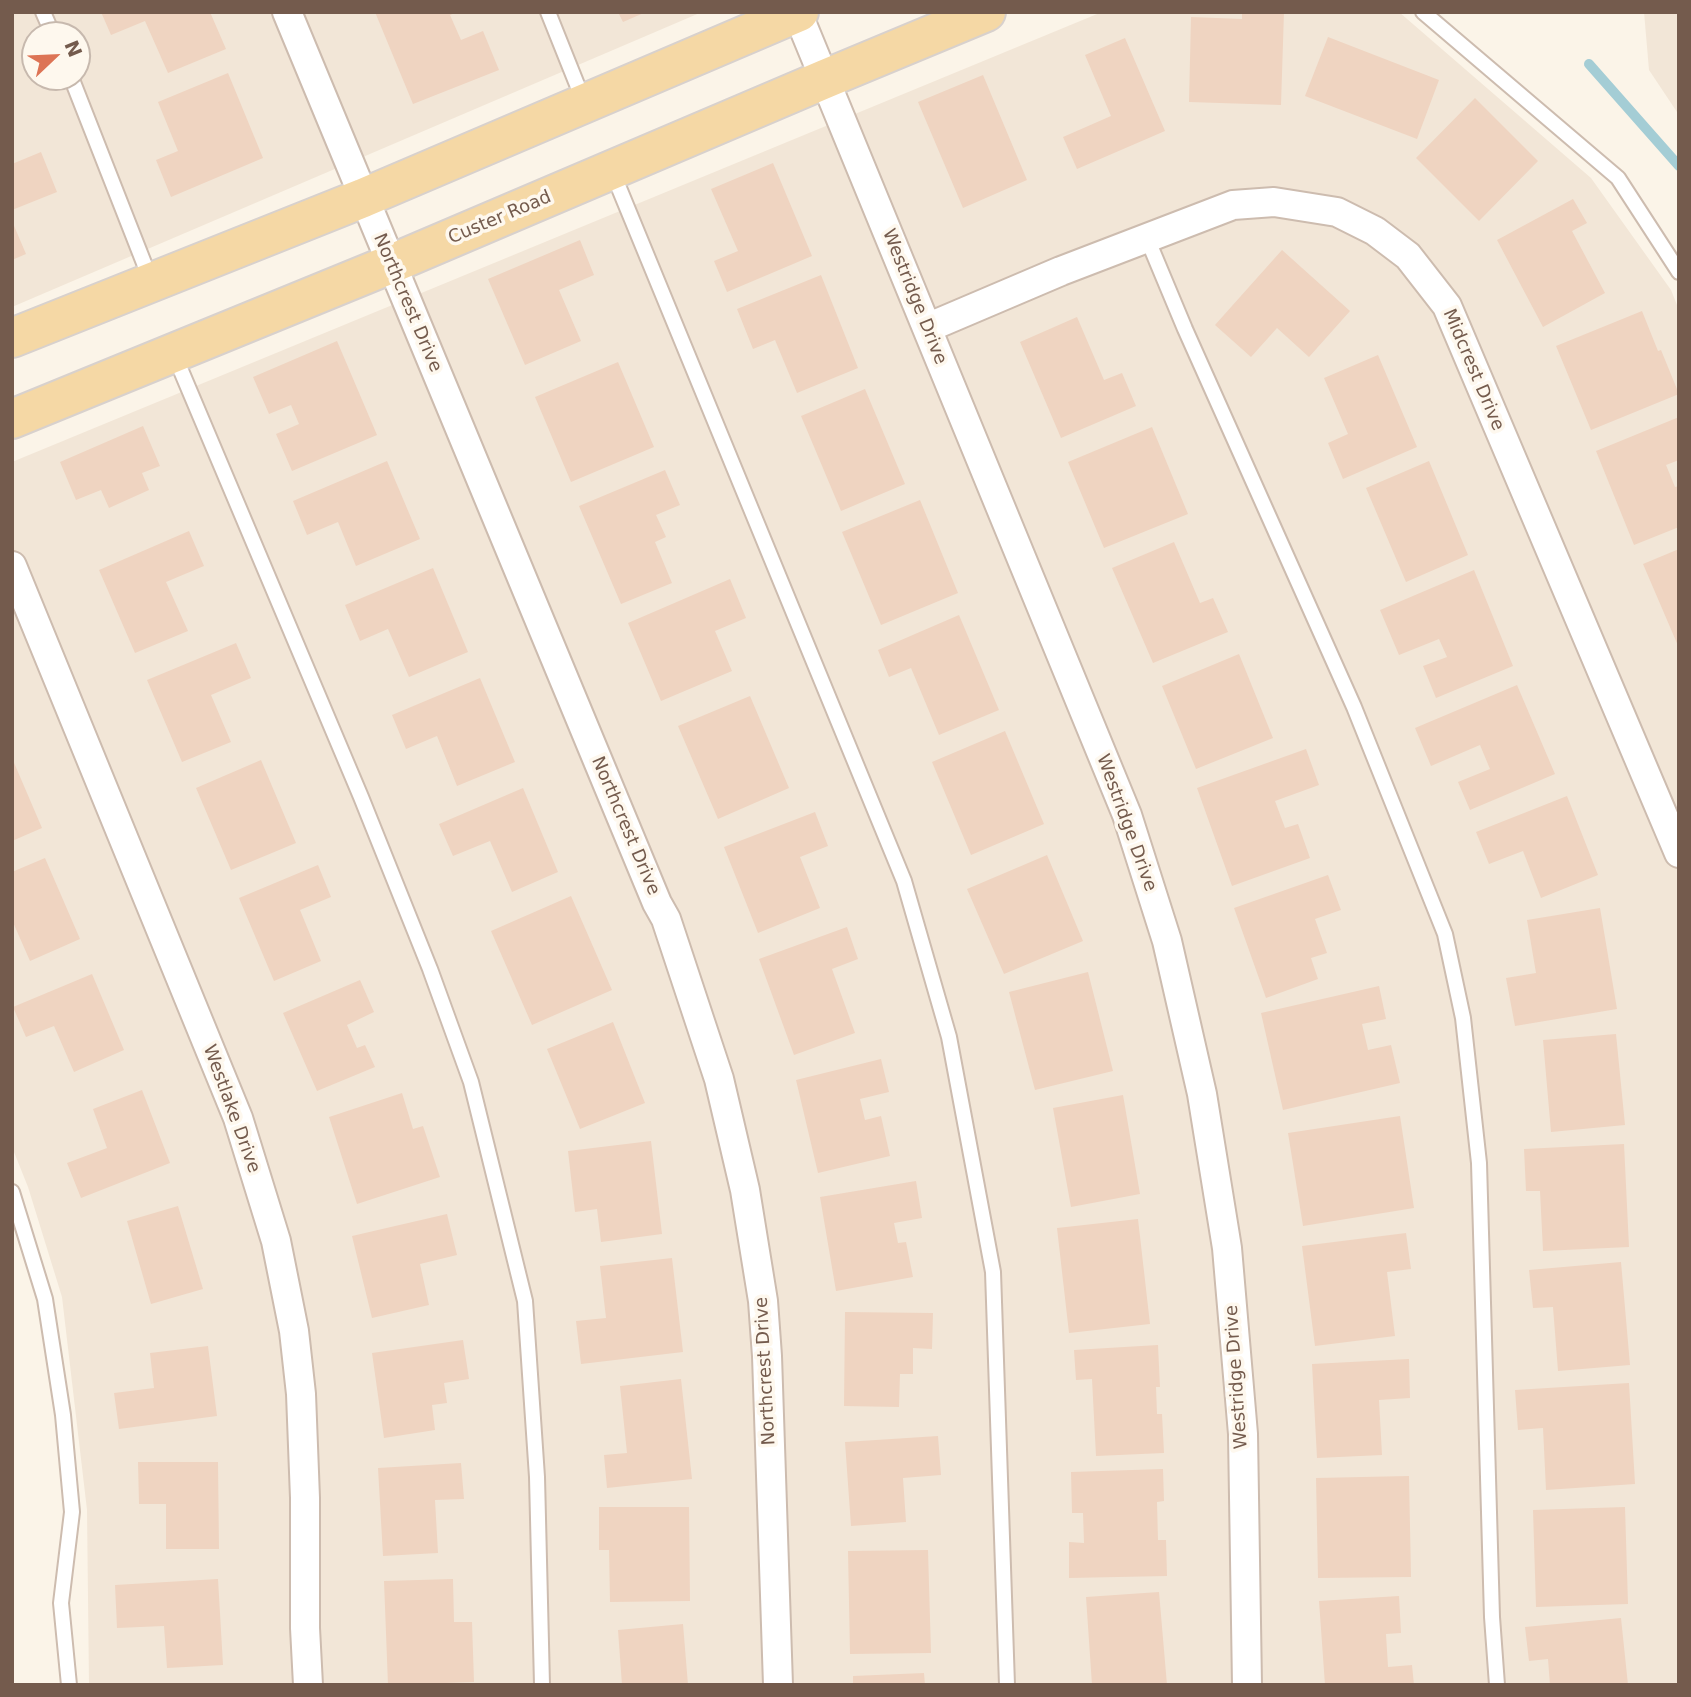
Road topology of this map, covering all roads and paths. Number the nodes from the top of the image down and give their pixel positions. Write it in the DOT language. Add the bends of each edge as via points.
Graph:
graph roads {
  1 [pos="287,12"];
  2 [pos="548,12"];
  3 [pos="798,12"];
  4 [pos="986,12"];
  5 [pos="1423,12"];
  6 [pos="825,79"];
  7 [pos="77,91"];
  8 [pos="584,103"];
  9 [pos="612,170"];
  10 [pos="363,198"];
  11 [pos="1147,238"];
  12 [pos="391,264"];
  13 [pos="1679,272"];
  14 [pos="152,282"];
  15 [pos="927,328"];
  16 [pos="12,338"];
  17 [pos="174,353"];
  18 [pos="12,419"];
  19 [pos="12,566"];
  20 [pos="1679,853"];
  21 [pos="12,1192"];
  22 [pos="69,1685"];
  23 [pos="308,1685"];
  24 [pos="542,1685"];
  25 [pos="778,1685"];
  26 [pos="1007,1685"];
  27 [pos="1247,1685"];
  28 [pos="1497,1685"];
  1 -- 10 [label="street, Northcrest Drive"];
  2 -- 8 [label="lane"];
  3 -- 6 [label="street, Westridge Drive"];
  3 -- 8 [label="main road"];
  4 -- 6 [label="main road, Custer Road"];
  5 -- 13 [label="lane" via="1618,178"];
  6 -- 9 [label="main road, Custer Road"];
  6 -- 15 [label="street, Westridge Drive"];
  7 -- 14 [label="lane"];
  8 -- 10 [label="main road"];
  9 -- 12 [label="main road, Custer Road"];
  9 -- 26 [label="lane" via="904,881 949,1037 993,1272"];
  10 -- 12 [label="street, Northcrest Drive"];
  10 -- 14 [label="main road"];
  11 -- 15 [label="street, Midcrest Drive"];
  11 -- 20 [label="street, Midcrest Drive" via="1233,205 1274,201 1336,212 1375,231 1408,256 1447,306"];
  11 -- 28 [label="lane" via="1354,707 1445,934 1462,1018 1479,1163"];
  12 -- 17 [label="main road, Custer Road"];
  12 -- 25 [label="street, Northcrest Drive" via="666,919 719,1079 745,1190 763,1301"];
  14 -- 16 [label="main road"];
  15 -- 27 [label="street, Westridge Drive" via="1127,815 1167,941 1202,1094 1227,1248 1243,1434"];
  17 -- 18 [label="main road, Custer Road"];
  17 -- 24 [label="lane" via="361,797 471,1082 525,1301 537,1477"];
  19 -- 23 [label="street, Westlake Drive" via="238,1118 276,1241 294,1331 300,1394"];
  21 -- 22 [label="lane" via="45,1299 63,1415 72,1513 61,1603"];
}
